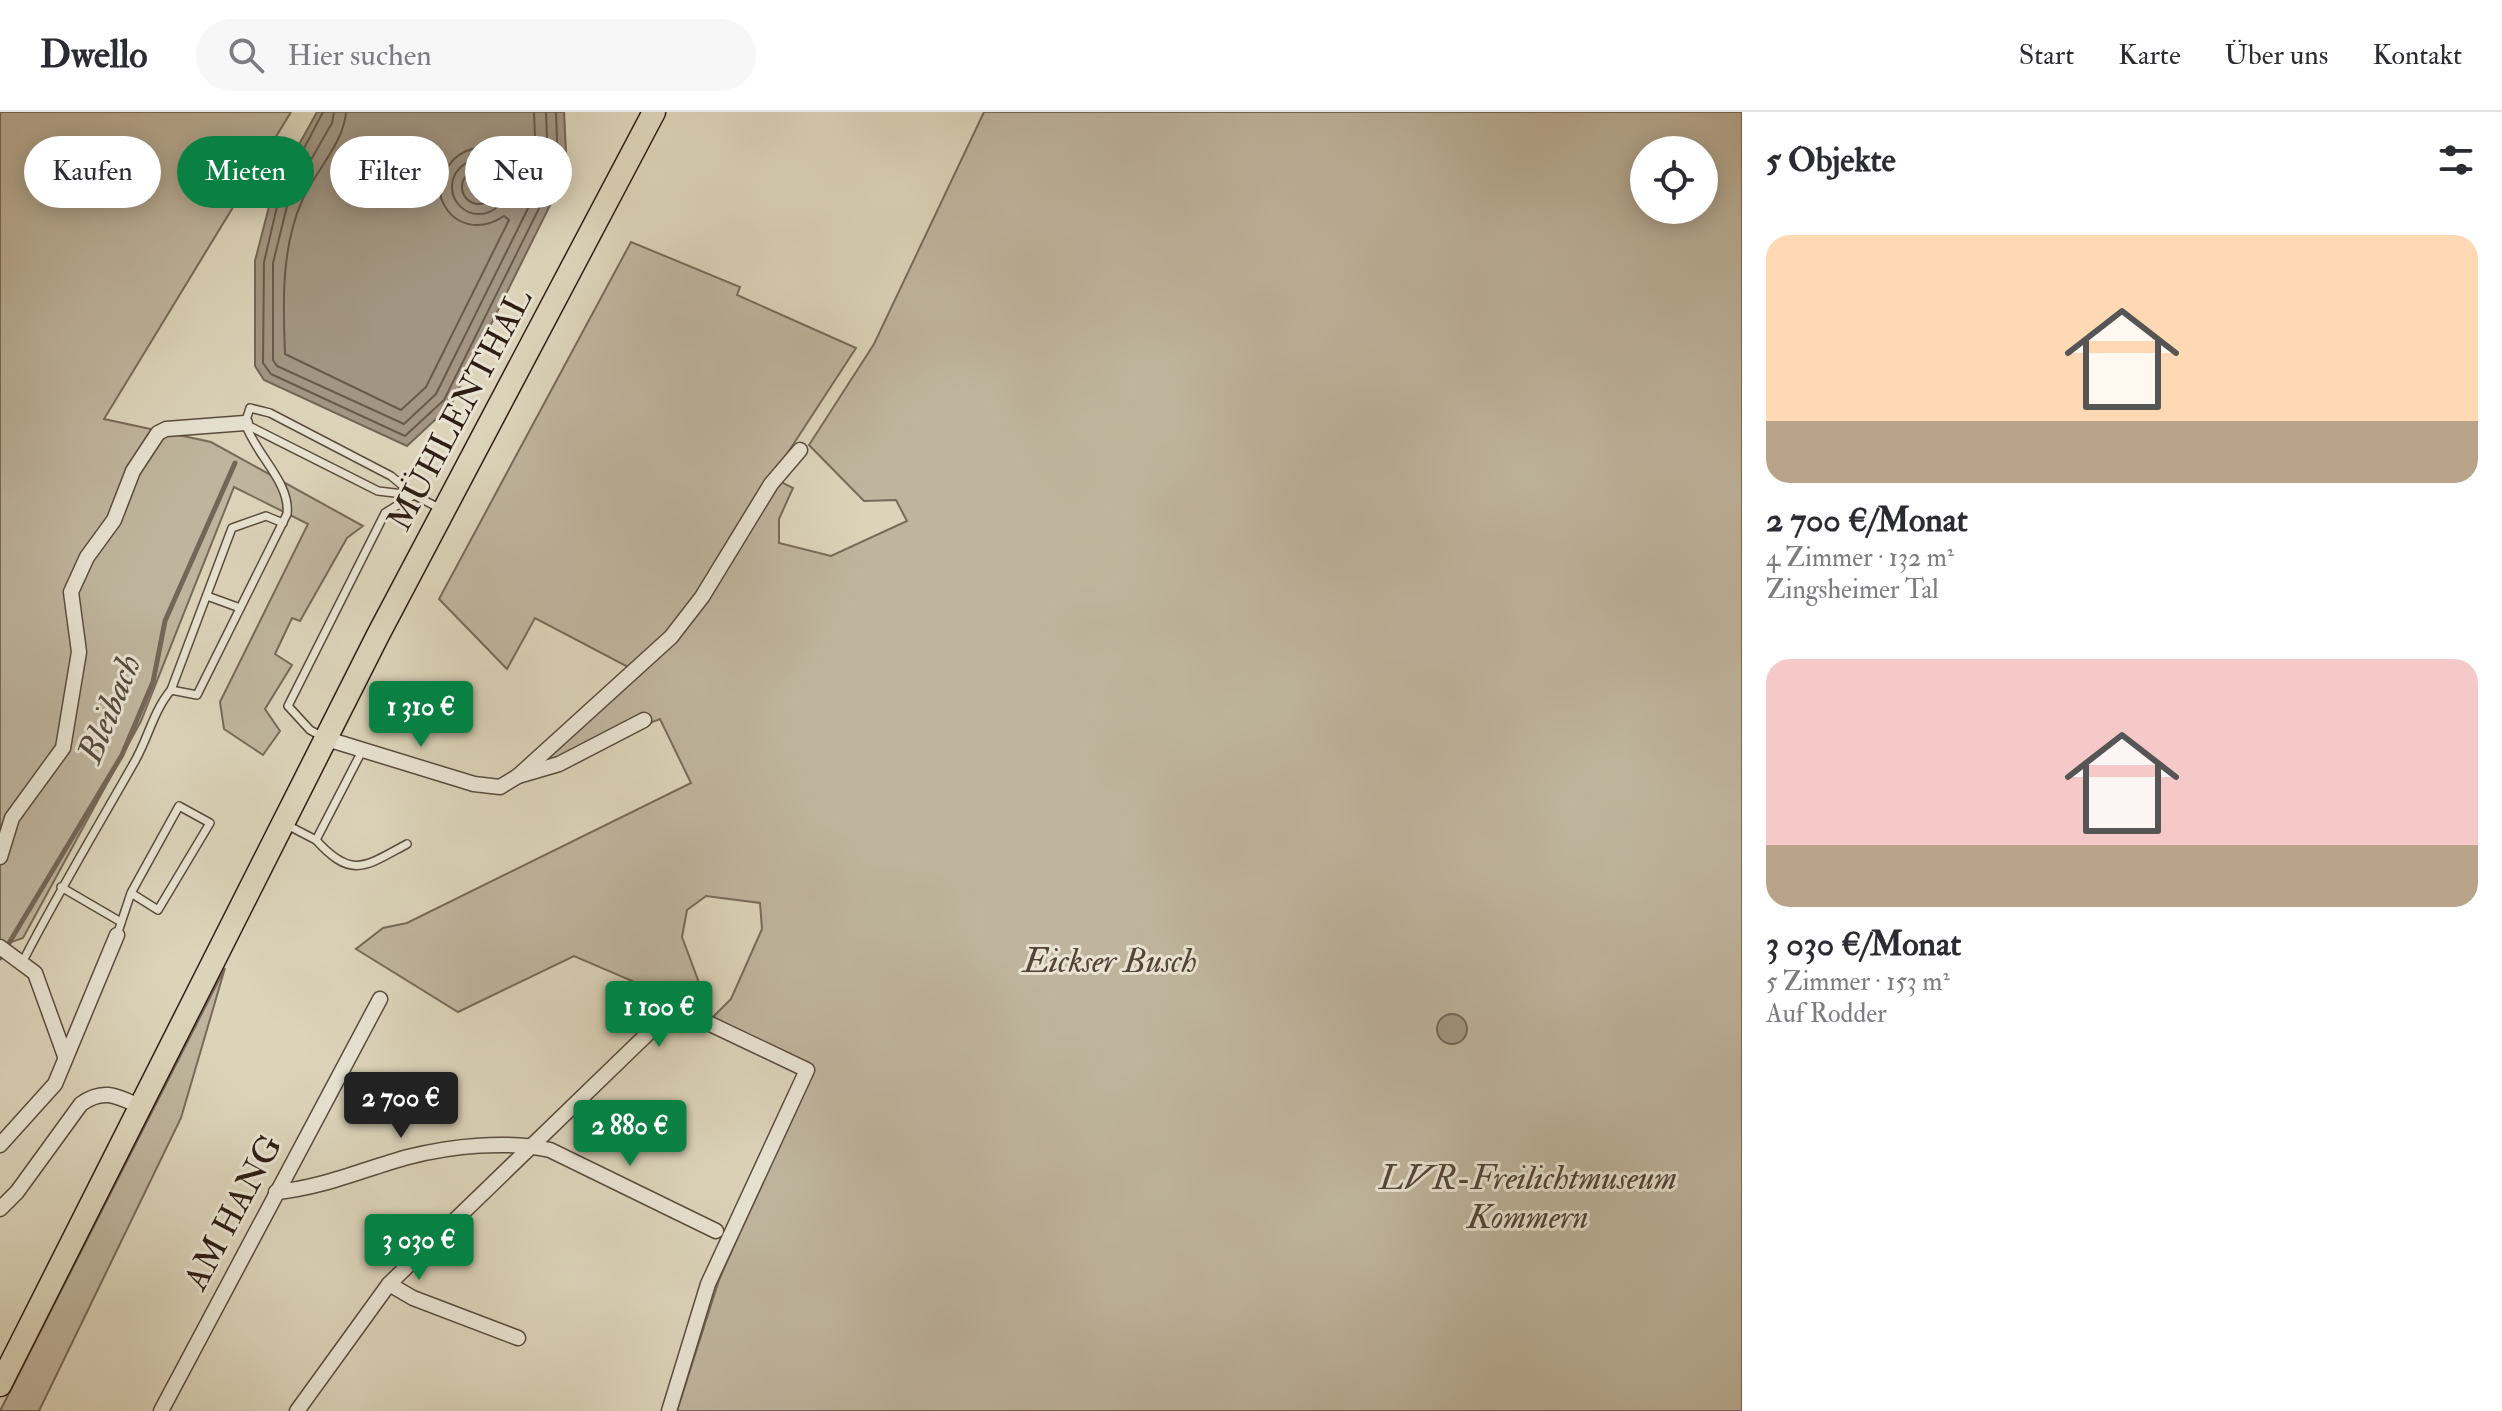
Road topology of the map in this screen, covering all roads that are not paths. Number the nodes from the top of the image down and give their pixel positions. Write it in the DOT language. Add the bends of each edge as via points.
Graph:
graph roads {
  1 [pos="654,112"];
  2 [pos="245,423"];
  3 [pos="800,450"];
  4 [pos="414,495"];
  5 [pos="443,510"];
  6 [pos="283,523"];
  7 [pos="207,596"];
  8 [pos="240,608"];
  9 [pos="171,690"];
  10 [pos="644,720"];
  11 [pos="327,739"];
  12 [pos="362,751"];
  13 [pos="518,776"];
  14 [pos="285,824"];
  15 [pos="316,840"];
  16 [pos="407,844"];
  17 [pos="0,857"];
  18 [pos="61,887"];
  19 [pos="131,893"];
  20 [pos="119,928"];
  21 [pos="4,949"];
  22 [pos="23,961"];
  23 [pos="380,999"];
  24 [pos="65,1056"];
  25 [pos="139,1106"];
  26 [pos="0,1145"];
  27 [pos="531,1145"];
  28 [pos="276,1192"];
  29 [pos="0,1209"];
  30 [pos="716,1231"];
  31 [pos="389,1284"];
  32 [pos="518,1338"];
  33 [pos="0,1385"];
  34 [pos="161,1411"];
  35 [pos="297,1411"];
  36 [pos="669,1411"];
  1 -- 5 [label="main road, MÜHLENTHAL"];
  2 -- 4 [label="lane" via="378,491"];
  2 -- 4 [label="lane" via="250,408 270,413 391,476"];
  2 -- 6 [label="lane" via="252,445 283,486 288,503"];
  2 -- 17 [label="street" via="166,429 133,471 114,520 87,557 71,592 79,652 63,748 12,818"];
  3 -- 13 [label="street" via="771,484 702,597 671,637"];
  4 -- 5 [label="lane"];
  4 -- 11 [label="lane" via="385,513 288,706 310,730"];
  5 -- 11 [label="main road, MÜHLENTHAL"];
  6 -- 7 [label="lane" via="266,516 232,528"];
  6 -- 8 [label="lane"];
  7 -- 8 [label="lane"];
  7 -- 9 [label="lane"];
  8 -- 9 [label="lane" via="197,695"];
  9 -- 18 [label="lane"];
  10 -- 13 [label="street" via="559,764"];
  11 -- 12 [label="street"];
  11 -- 14 [label="main road, MÜHLENTHAL"];
  12 -- 13 [label="street" via="474,784 500,787"];
  12 -- 15 [label="lane"];
  14 -- 15 [label="lane"];
  14 -- 25 [label="main road, MÜHLENTHAL"];
  15 -- 16 [label="lane" via="335,861 365,866"];
  18 -- 20 [label="lane"];
  18 -- 22 [label="lane"];
  19 -- 19 [label="lane" via="158,910 210,823 179,806"];
  19 -- 20 [label="lane"];
  20 -- 24 [label="street"];
  21 -- 22 [label="street"];
  22 -- 24 [label="street" via="35,973"];
  23 -- 28 [label="street, AM HANG"];
  24 -- 26 [label="street" via="55,1084"];
  25 -- 29 [label="street" via="109,1093 81,1104"];
  25 -- 33 [label="main road, MÜHLENTHAL"];
  27 -- 28 [label="street" via="412,1156"];
  27 -- 30 [label="street"];
  27 -- 31 [label="street"];
  27 -- 36 [label="street" via="666,1016 685,1012 807,1070 708,1284"];
  28 -- 34 [label="street, AM HANG"];
  31 -- 32 [label="street"];
  31 -- 35 [label="street"];
}
